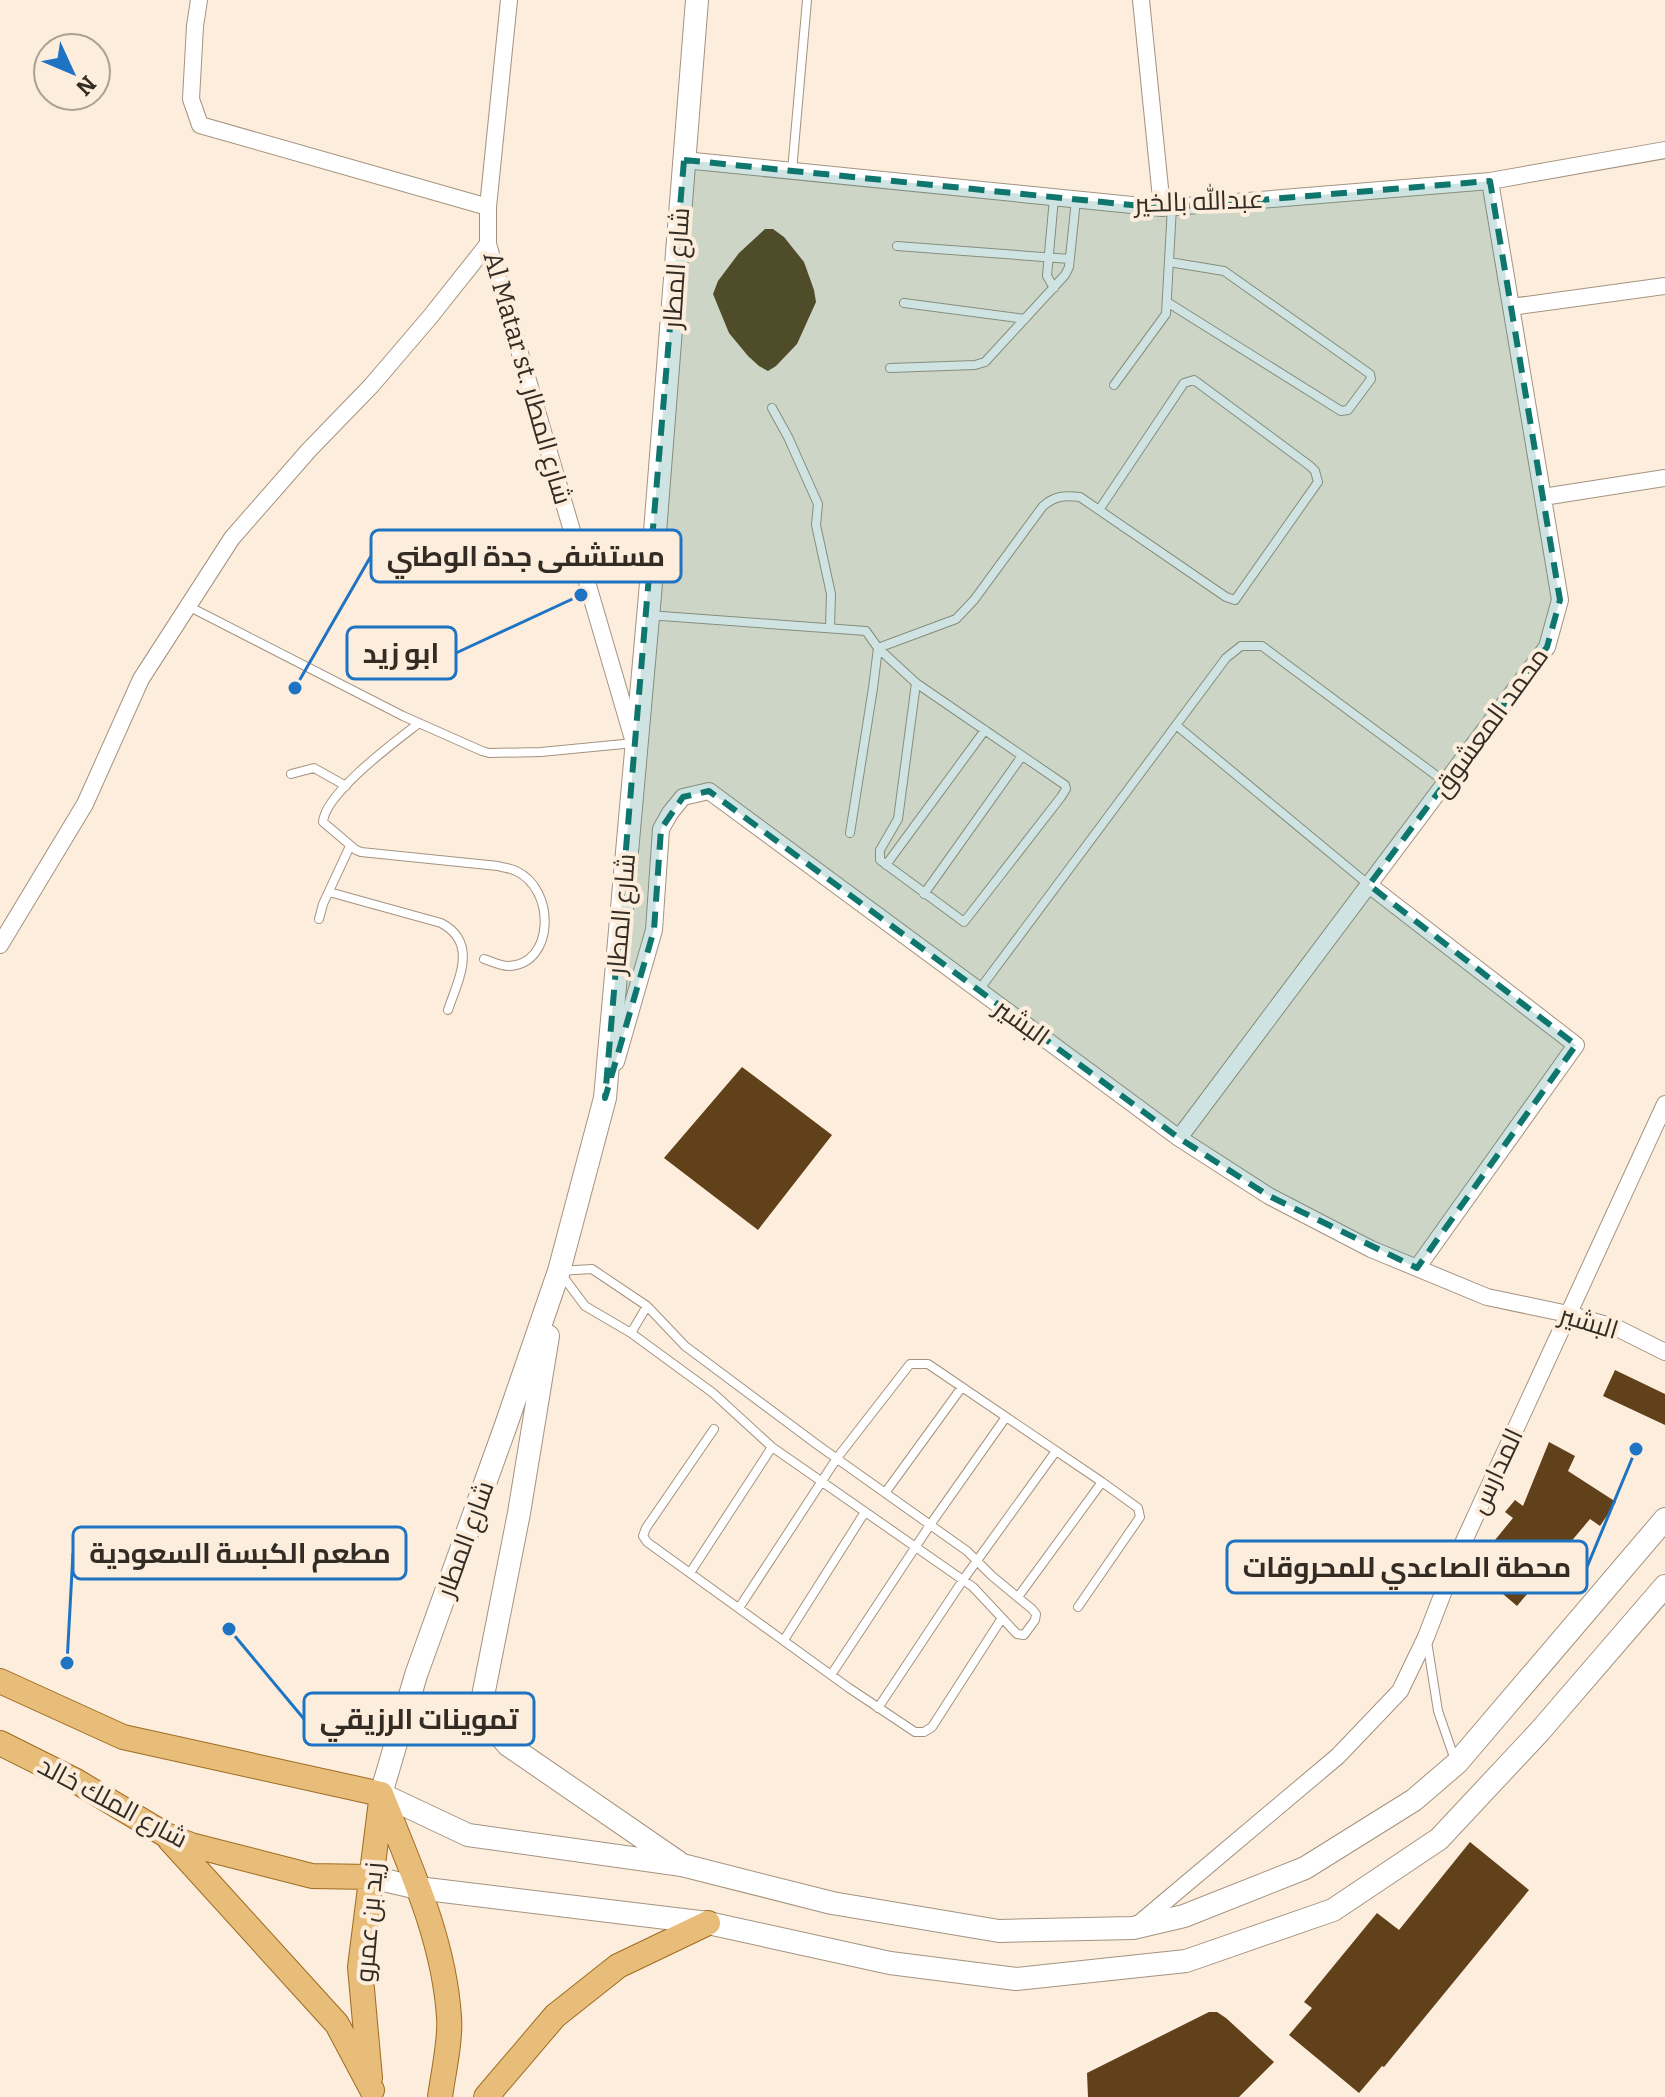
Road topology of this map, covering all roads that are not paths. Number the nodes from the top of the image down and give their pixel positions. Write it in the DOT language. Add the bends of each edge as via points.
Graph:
graph roads {
  1 [pos="199,0"];
  2 [pos="509,0"];
  3 [pos="697,0"];
  4 [pos="807,0"];
  5 [pos="1141,0"];
  6 [pos="1665,150"];
  7 [pos="684,160"];
  8 [pos="792,171"];
  9 [pos="1490,181"];
  10 [pos="1054,197"];
  11 [pos="1076,199"];
  12 [pos="488,207"];
  13 [pos="1167,207"];
  14 [pos="488,244"];
  15 [pos="897,246"];
  16 [pos="1049,257"];
  17 [pos="1070,259"];
  18 [pos="1169,262"];
  19 [pos="1665,286"];
  20 [pos="1054,288"];
  21 [pos="1167,302"];
  22 [pos="904,303"];
  23 [pos="1511,307"];
  24 [pos="1025,319"];
  25 [pos="890,368"];
  26 [pos="1114,385"];
  27 [pos="772,408"];
  28 [pos="1665,478"];
  29 [pos="1543,497"];
  30 [pos="1099,510"];
  31 [pos="188,606"];
  32 [pos="648,615"];
  33 [pos="830,627"];
  34 [pos="878,648"];
  35 [pos="916,683"];
  36 [pos="419,723"];
  37 [pos="1176,725"];
  38 [pos="985,730"];
  39 [pos="635,745"];
  40 [pos="1022,756"];
  41 [pos="291,774"];
  42 [pos="1446,782"];
  43 [pos="346,786"];
  44 [pos="850,833"];
  45 [pos="350,846"];
  46 [pos="886,865"];
  47 [pos="1369,885"];
  48 [pos="329,892"];
  49 [pos="924,894"];
  50 [pos="319,919"];
  51 [pos="0,945"];
  52 [pos="484,959"];
  53 [pos="979,991"];
  54 [pos="448,1010"];
  55 [pos="605,1098"];
  56 [pos="1665,1104"];
  57 [pos="1179,1138"];
  58 [pos="1417,1268"];
  59 [pos="559,1271"];
  60 [pos="647,1306"];
  61 [pos="1568,1314"];
  62 [pos="631,1333"];
  63 [pos="1665,1352"];
  64 [pos="724,1375"];
  65 [pos="962,1387"];
  66 [pos="713,1393"];
  67 [pos="1006,1417"];
  68 [pos="714,1429"];
  69 [pos="772,1447"];
  70 [pos="1056,1451"];
  71 [pos="837,1458"];
  72 [pos="822,1482"];
  73 [pos="1102,1482"];
  74 [pos="885,1493"];
  75 [pos="865,1512"];
  76 [pos="1665,1519"];
  77 [pos="930,1525"];
  78 [pos="915,1547"];
  79 [pos="977,1560"];
  80 [pos="690,1573"];
  81 [pos="963,1580"];
  82 [pos="1665,1586"];
  83 [pos="1018,1597"];
  84 [pos="1078,1607"];
  85 [pos="739,1608"];
  86 [pos="1002,1618"];
  87 [pos="1426,1637"];
  88 [pos="784,1640"];
  89 [pos="831,1675"];
  90 [pos="0,1681"];
  91 [pos="878,1708"];
  92 [pos="0,1743"];
  93 [pos="1457,1763"];
  94 [pos="381,1794"];
  95 [pos="166,1835"];
  96 [pos="682,1865"];
  97 [pos="371,1877"];
  98 [pos="418,1888"];
  99 [pos="708,1923"];
  100 [pos="1133,1928"];
  101 [pos="371,2094"];
  102 [pos="440,2097"];
  103 [pos="486,2097"];
  1 -- 12 [label="street" via="191,99 200,125"];
  2 -- 12 [label="street, Al Matar st. شارع المطار"];
  3 -- 7 [label="main road, شارع المطار"];
  4 -- 8 [label="lane"];
  5 -- 13 [label="street"];
  6 -- 9 [label="street, عبدالله بالخير"];
  7 -- 8 [label="street, عبدالله بالخير"];
  7 -- 32 [label="main road, شارع المطار"];
  8 -- 10 [label="street, عبدالله بالخير"];
  9 -- 13 [label="street, عبدالله بالخير"];
  9 -- 23 [label="street, محمد المعشوق"];
  10 -- 11 [label="street, عبدالله بالخير"];
  10 -- 16 [label="lane"];
  11 -- 13 [label="street, عبدالله بالخير"];
  11 -- 17 [label="lane"];
  12 -- 14 [label="street, Al Matar st. شارع المطار"];
  13 -- 18 [label="lane"];
  14 -- 31 [label="street" via="371,386 232,538"];
  14 -- 39 [label="street, Al Matar st. شارع المطار"];
  15 -- 16 [label="lane"];
  16 -- 17 [label="lane"];
  16 -- 20 [label="lane" via="1047,276"];
  17 -- 20 [label="lane"];
  18 -- 21 [label="lane"];
  18 -- 21 [label="lane" via="1224,271 1371,379 1348,410 1341,411"];
  19 -- 23 [label="street"];
  20 -- 24 [label="lane"];
  21 -- 26 [label="lane" via="1166,314"];
  22 -- 24 [label="lane"];
  23 -- 29 [label="street, محمد المعشوق"];
  24 -- 25 [label="lane" via="980,364"];
  27 -- 33 [label="lane" via="818,504 816,525 831,594"];
  28 -- 29 [label="street"];
  29 -- 42 [label="street, محمد المعشوق" via="1560,600 1547,647"];
  30 -- 30 [label="lane" via="1235,600 1318,482 1310,466 1194,380 1184,383"];
  30 -- 34 [label="lane" via="1080,497 1050,500 956,619"];
  31 -- 36 [label="lane"];
  31 -- 51 [label="street" via="141,679 85,804"];
  32 -- 33 [label="lane"];
  32 -- 39 [label="main road, شارع المطار"];
  33 -- 34 [label="lane" via="866,631"];
  34 -- 35 [label="lane"];
  34 -- 44 [label="lane"];
  35 -- 38 [label="lane"];
  35 -- 46 [label="lane" via="898,819 880,850"];
  36 -- 39 [label="lane" via="489,753"];
  36 -- 43 [label="lane"];
  37 -- 42 [label="lane" via="1226,658 1241,646 1262,646"];
  37 -- 47 [label="lane"];
  37 -- 53 [label="lane"];
  38 -- 40 [label="lane"];
  38 -- 46 [label="lane"];
  39 -- 55 [label="main road, شارع المطار"];
  40 -- 49 [label="lane"];
  40 -- 49 [label="lane" via="1066,789 964,922"];
  41 -- 43 [label="lane" via="314,768"];
  42 -- 47 [label="street, محمد المعشوق"];
  43 -- 45 [label="lane" via="323,818"];
  45 -- 48 [label="lane"];
  45 -- 52 [label="lane" via="361,852 498,866 522,875 543,899 539,948 510,966"];
  46 -- 49 [label="lane"];
  47 -- 57 [label="street, محمد المعشوق"];
  47 -- 58 [label="street" via="1576,1045"];
  48 -- 50 [label="lane"];
  48 -- 54 [label="lane" via="447,926 465,957"];
  53 -- 55 [label="street, البشير" via="709,791 683,797 661,829 654,930"];
  53 -- 57 [label="street, البشير"];
  55 -- 59 [label="main road, شارع المطار"];
  56 -- 61 [label="street, المدارس"];
  57 -- 58 [label="street, البشير" via="1269,1196"];
  58 -- 61 [label="street, البشير" via="1487,1297"];
  59 -- 60 [label="lane" via="592,1269"];
  59 -- 62 [label="lane" via="585,1306"];
  59 -- 94 [label="main road, شارع المطار" via="416,1675"];
  59 -- 96 [label="main road" via="483,1696 485,1712 508,1745"];
  60 -- 62 [label="lane"];
  60 -- 64 [label="lane" via="685,1346"];
  61 -- 63 [label="street, البشير" via="1617,1328"];
  61 -- 87 [label="street, المدارس" via="1458,1554"];
  62 -- 66 [label="lane"];
  64 -- 66 [label="lane"];
  64 -- 71 [label="lane"];
  65 -- 67 [label="lane"];
  65 -- 71 [label="lane" via="928,1364 910,1364"];
  65 -- 74 [label="lane"];
  66 -- 69 [label="lane"];
  67 -- 70 [label="lane"];
  67 -- 77 [label="lane"];
  68 -- 80 [label="lane" via="643,1536"];
  69 -- 72 [label="lane"];
  69 -- 80 [label="lane"];
  70 -- 73 [label="lane"];
  70 -- 79 [label="lane"];
  71 -- 72 [label="lane"];
  71 -- 74 [label="lane"];
  72 -- 75 [label="lane"];
  72 -- 85 [label="lane"];
  73 -- 83 [label="lane"];
  73 -- 84 [label="lane" via="1138,1508 1140,1517"];
  74 -- 77 [label="lane"];
  75 -- 78 [label="lane"];
  75 -- 88 [label="lane"];
  76 -- 93 [label="main road"];
  77 -- 78 [label="lane"];
  77 -- 79 [label="lane"];
  78 -- 81 [label="lane"];
  78 -- 89 [label="lane"];
  79 -- 81 [label="lane"];
  79 -- 83 [label="lane"];
  80 -- 85 [label="lane"];
  81 -- 86 [label="lane"];
  81 -- 91 [label="lane"];
  82 -- 99 [label="main road" via="1439,1839 1333,1910 1186,1961 1016,1979 890,1963"];
  83 -- 86 [label="lane" via="1036,1614 1024,1635"];
  85 -- 88 [label="lane"];
  86 -- 91 [label="lane" via="932,1727 915,1732"];
  87 -- 93 [label="lane" via="1438,1711"];
  87 -- 100 [label="street, المدارس" via="1400,1691 1338,1756"];
  88 -- 89 [label="lane"];
  89 -- 91 [label="lane"];
  90 -- 94 [label="main road" via="123,1737"];
  92 -- 95 [label="main road, شارع الملك خالد"];
  93 -- 100 [label="main road" via="1414,1800 1305,1868 1184,1916"];
  94 -- 96 [label="main road" via="468,1835"];
  94 -- 97 [label="main road, زيد بن عمرو"];
  94 -- 98 [label="main road"];
  95 -- 97 [label="main road, شارع الملك خالد" via="312,1876"];
  95 -- 101 [label="main road" via="337,2024"];
  96 -- 100 [label="main road" via="832,1903 999,1931"];
  97 -- 98 [label="main road"];
  97 -- 101 [label="main road, زيد بن عمرو" via="360,1967"];
  98 -- 99 [label="main road"];
  98 -- 102 [label="main road" via="439,1949 450,2020"];
  99 -- 103 [label="main road" via="618,1966 555,2016"];
}
